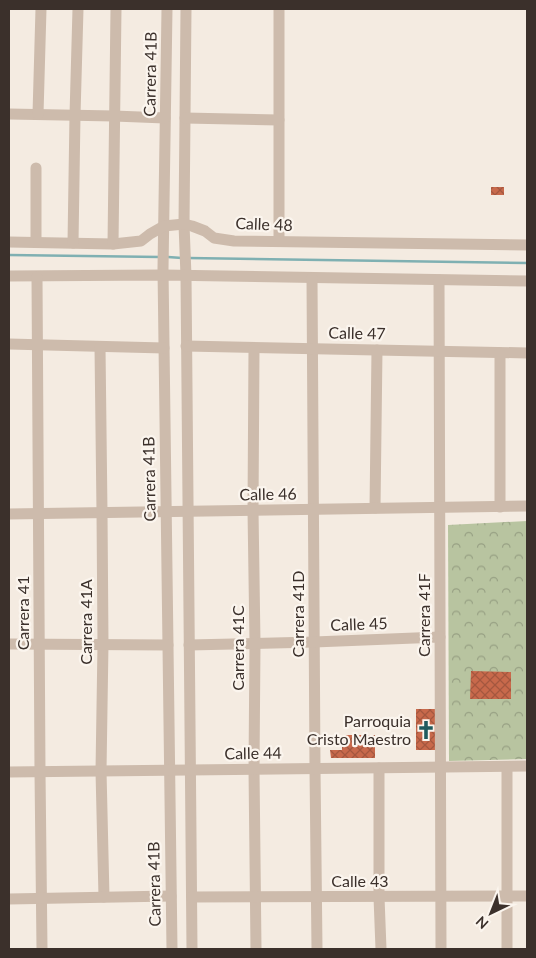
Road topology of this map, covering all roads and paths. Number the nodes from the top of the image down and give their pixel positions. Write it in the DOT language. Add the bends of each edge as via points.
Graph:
graph roads {
  1 [pos="41,9"];
  2 [pos="78,9"];
  3 [pos="116,9"];
  4 [pos="167,9"];
  5 [pos="186,9"];
  6 [pos="279,9"];
  7 [pos="9,114"];
  8 [pos="38,114"];
  9 [pos="74,115"];
  10 [pos="114,116"];
  11 [pos="165,118"];
  12 [pos="185,118"];
  13 [pos="279,120"];
  14 [pos="36,168"];
  15 [pos="184,224"];
  16 [pos="164,226"];
  17 [pos="278,241"];
  18 [pos="9,242"];
  19 [pos="36,242"];
  20 [pos="74,243"];
  21 [pos="113,244"];
  22 [pos="527,246"];
  23 [pos="163,271"];
  24 [pos="186,272"];
  25 [pos="9,276"];
  26 [pos="37,277"];
  27 [pos="312,278"];
  28 [pos="439,280"];
  29 [pos="527,282"];
  30 [pos="9,344"];
  31 [pos="38,344"];
  32 [pos="186,346"];
  33 [pos="100,347"];
  34 [pos="164,348"];
  35 [pos="254,348"];
  36 [pos="314,349"];
  37 [pos="376,350"];
  38 [pos="440,351"];
  39 [pos="500,352"];
  40 [pos="527,353"];
  41 [pos="527,506"];
  42 [pos="440,507"];
  43 [pos="500,507"];
  44 [pos="375,508"];
  45 [pos="313,509"];
  46 [pos="253,510"];
  47 [pos="166,511"];
  48 [pos="188,511"];
  49 [pos="102,512"];
  50 [pos="39,513"];
  51 [pos="9,514"];
  52 [pos="440,637"];
  53 [pos="314,642"];
  54 [pos="255,643"];
  55 [pos="9,644"];
  56 [pos="39,644"];
  57 [pos="103,644"];
  58 [pos="168,645"];
  59 [pos="189,645"];
  60 [pos="527,766"];
  61 [pos="440,767"];
  62 [pos="507,767"];
  63 [pos="379,768"];
  64 [pos="315,769"];
  65 [pos="169,770"];
  66 [pos="190,770"];
  67 [pos="254,770"];
  68 [pos="101,771"];
  69 [pos="9,772"];
  70 [pos="40,772"];
  71 [pos="171,896"];
  72 [pos="442,896"];
  73 [pos="507,896"];
  74 [pos="527,896"];
  75 [pos="104,897"];
  76 [pos="256,897"];
  77 [pos="317,897"];
  78 [pos="379,897"];
  79 [pos="42,898"];
  80 [pos="192,898"];
  81 [pos="9,899"];
  82 [pos="42,949"];
  83 [pos="172,949"];
  84 [pos="192,949"];
  85 [pos="256,949"];
  86 [pos="317,949"];
  87 [pos="381,949"];
  88 [pos="442,949"];
  89 [pos="507,949"];
  1 -- 8 [label="street"];
  2 -- 9 [label="street"];
  3 -- 10 [label="street"];
  4 -- 11 [label="street, Carrera 41B"];
  5 -- 12 [label="street"];
  6 -- 13 [label="street"];
  7 -- 8 [label="street"];
  8 -- 9 [label="street"];
  9 -- 10 [label="street"];
  9 -- 20 [label="street"];
  10 -- 11 [label="street"];
  10 -- 21 [label="street"];
  11 -- 16 [label="street, Carrera 41B"];
  12 -- 13 [label="street"];
  12 -- 15 [label="street"];
  13 -- 17 [label="street"];
  14 -- 19 [label="street"];
  15 -- 16 [label="street, Calle 48"];
  15 -- 17 [label="street, Calle 48" via="214,238"];
  15 -- 24 [label="street"];
  16 -- 21 [label="street, Calle 48" via="141,240"];
  16 -- 23 [label="street, Carrera 41B"];
  17 -- 22 [label="street, Calle 48"];
  18 -- 19 [label="street, Calle 48"];
  19 -- 20 [label="street, Calle 48"];
  20 -- 21 [label="street, Calle 48"];
  23 -- 24 [label="street"];
  23 -- 26 [label="street"];
  23 -- 34 [label="street, Carrera 41B"];
  24 -- 27 [label="street"];
  24 -- 32 [label="street"];
  25 -- 26 [label="street"];
  26 -- 31 [label="street, Carrera 41"];
  27 -- 28 [label="street"];
  27 -- 36 [label="street, Carrera 41D"];
  28 -- 29 [label="street"];
  28 -- 38 [label="street, Carrera 41F"];
  30 -- 31 [label="street"];
  31 -- 33 [label="street"];
  31 -- 50 [label="street, Carrera 41"];
  32 -- 35 [label="street, Calle 47"];
  32 -- 48 [label="street"];
  33 -- 34 [label="street"];
  33 -- 49 [label="street, Carrera 41A"];
  34 -- 47 [label="street, Carrera 41B"];
  35 -- 36 [label="street, Calle 47"];
  35 -- 46 [label="street, Carrera 41C"];
  36 -- 37 [label="street, Calle 47"];
  36 -- 45 [label="street, Carrera 41D"];
  37 -- 38 [label="street, Calle 47"];
  37 -- 44 [label="street"];
  38 -- 39 [label="street, Calle 47"];
  38 -- 42 [label="street, Carrera 41F"];
  39 -- 40 [label="street, Calle 47"];
  39 -- 43 [label="street"];
  41 -- 43 [label="street, Calle 46"];
  42 -- 43 [label="street, Calle 46"];
  42 -- 44 [label="street, Calle 46"];
  42 -- 52 [label="street, Carrera 41F"];
  44 -- 45 [label="street, Calle 46"];
  45 -- 46 [label="street, Calle 46"];
  45 -- 53 [label="street, Carrera 41D"];
  46 -- 48 [label="street, Calle 46"];
  46 -- 54 [label="street, Carrera 41C"];
  47 -- 48 [label="street, Calle 46"];
  47 -- 49 [label="street, Calle 46"];
  47 -- 58 [label="street, Carrera 41B"];
  48 -- 59 [label="street"];
  49 -- 50 [label="street, Calle 46"];
  49 -- 57 [label="street, Carrera 41A"];
  50 -- 51 [label="street, Calle 46"];
  50 -- 56 [label="street, Carrera 41"];
  52 -- 53 [label="street, Calle 45"];
  52 -- 61 [label="street, Carrera 41F"];
  53 -- 54 [label="street, Calle 45"];
  53 -- 64 [label="street, Carrera 41D"];
  54 -- 59 [label="street, Calle 45"];
  54 -- 67 [label="street, Carrera 41C"];
  55 -- 56 [label="street"];
  56 -- 57 [label="street"];
  56 -- 70 [label="street, Carrera 41"];
  57 -- 58 [label="street"];
  57 -- 68 [label="street, Carrera 41A"];
  58 -- 65 [label="street, Carrera 41B"];
  59 -- 66 [label="street"];
  60 -- 62 [label="street, Calle 44"];
  61 -- 62 [label="street, Calle 44"];
  61 -- 63 [label="street, Calle 44"];
  61 -- 72 [label="street, Carrera 41F"];
  62 -- 73 [label="street"];
  63 -- 64 [label="street, Calle 44"];
  63 -- 78 [label="street"];
  64 -- 67 [label="street, Calle 44"];
  64 -- 77 [label="street, Carrera 41D"];
  65 -- 66 [label="street, Calle 44"];
  65 -- 68 [label="street, Calle 44"];
  65 -- 71 [label="street, Carrera 41B"];
  66 -- 67 [label="street, Calle 44"];
  66 -- 80 [label="street"];
  67 -- 76 [label="street, Carrera 41C"];
  68 -- 70 [label="street, Calle 44"];
  68 -- 75 [label="street, Carrera 41A"];
  69 -- 70 [label="street, Calle 44"];
  70 -- 79 [label="street, Carrera 41"];
  71 -- 75 [label="street"];
  71 -- 83 [label="street, Carrera 41B"];
  72 -- 73 [label="street, Calle 43"];
  72 -- 78 [label="street, Calle 43"];
  72 -- 88 [label="street, Carrera 41F"];
  73 -- 74 [label="street, Calle 43"];
  73 -- 89 [label="street"];
  75 -- 79 [label="street"];
  76 -- 77 [label="street, Calle 43"];
  76 -- 80 [label="street, Calle 43"];
  76 -- 85 [label="street, Carrera 41C"];
  77 -- 78 [label="street, Calle 43"];
  77 -- 86 [label="street, Carrera 41D"];
  78 -- 87 [label="street"];
  79 -- 81 [label="street"];
  79 -- 82 [label="street, Carrera 41"];
  80 -- 84 [label="street"];
}
